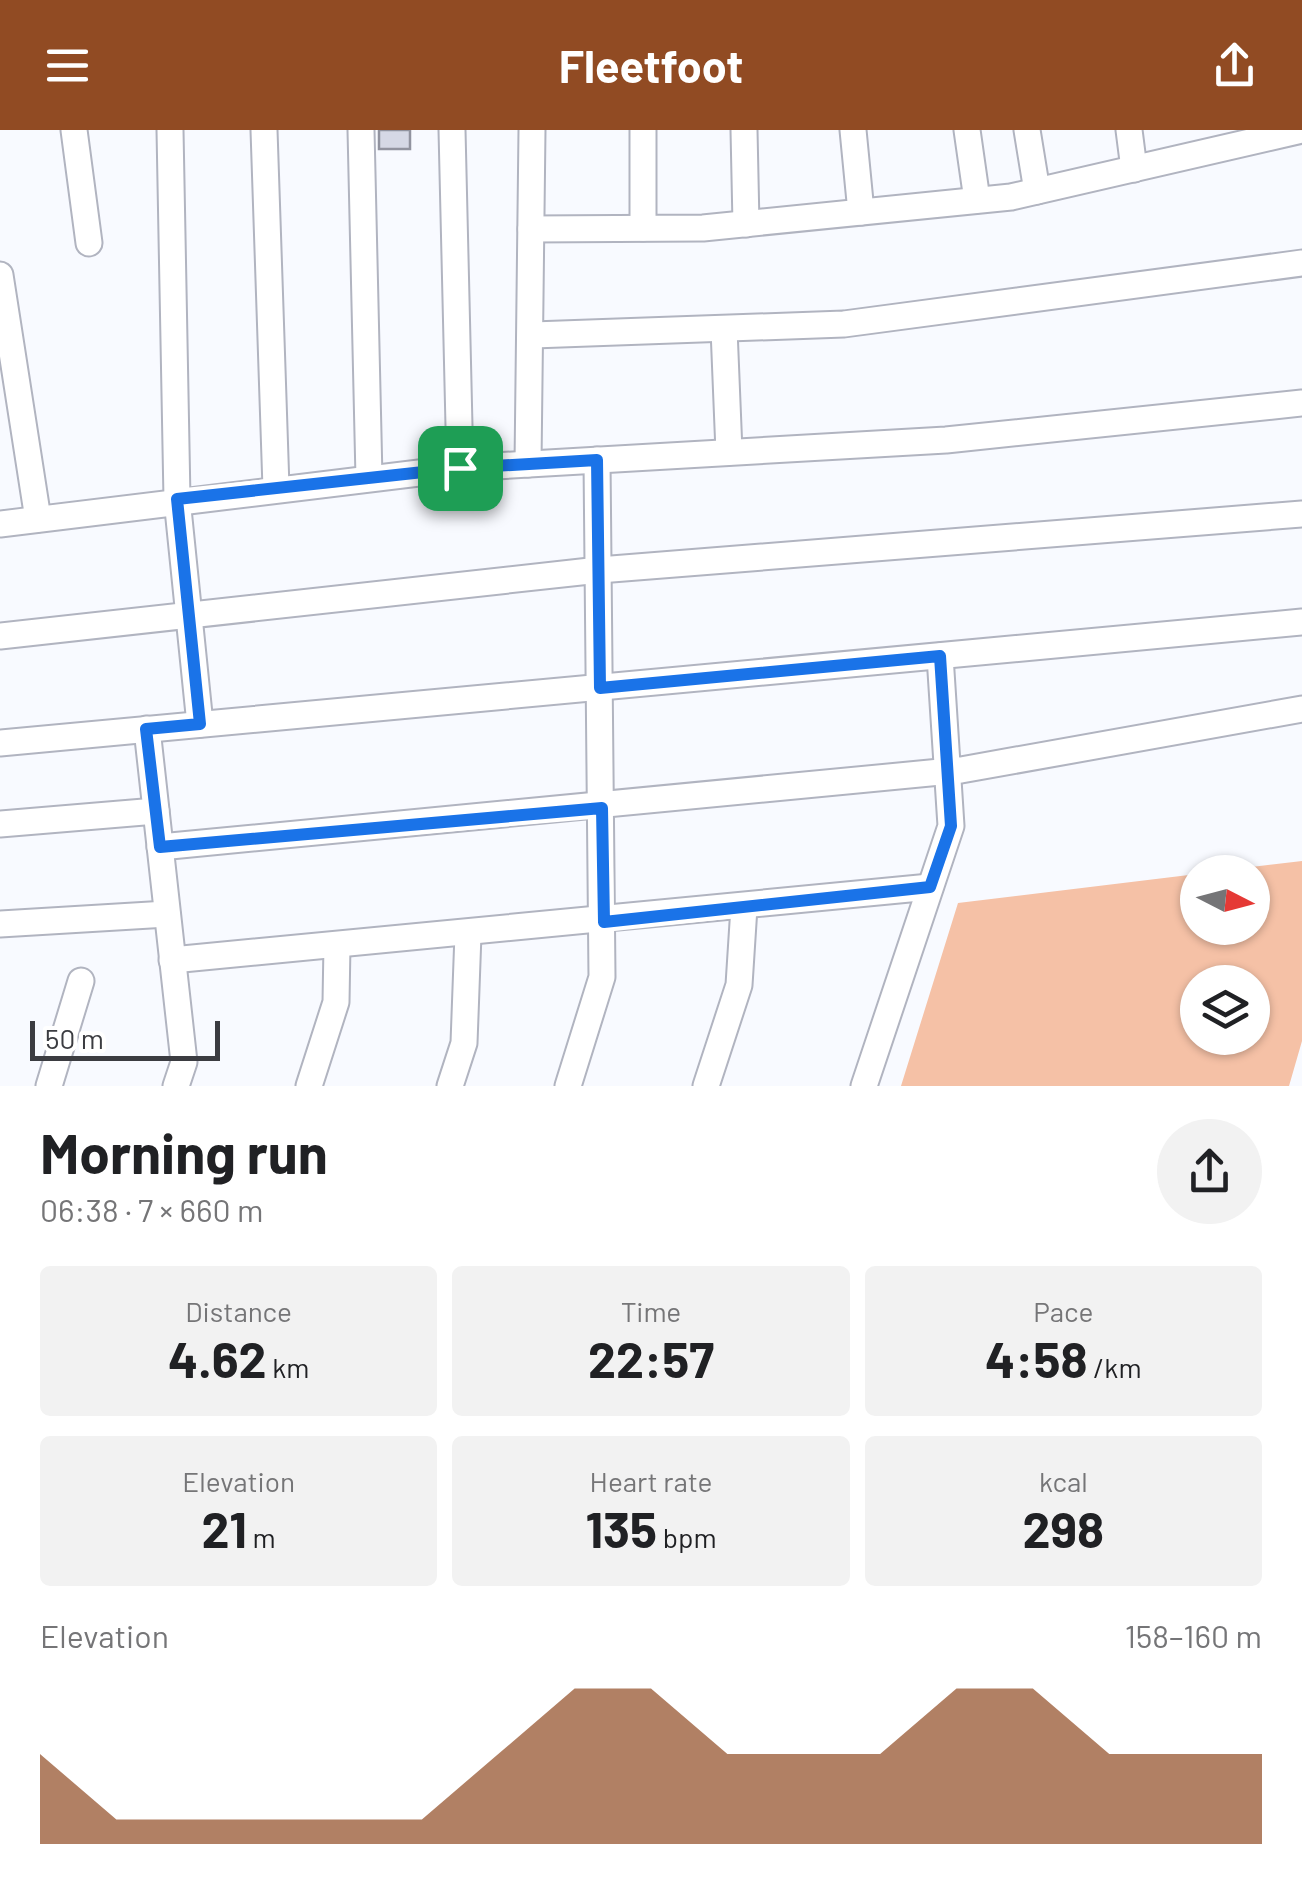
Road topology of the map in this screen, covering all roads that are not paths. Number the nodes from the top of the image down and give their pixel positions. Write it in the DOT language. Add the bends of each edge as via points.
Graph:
graph roads {
  1 [pos="74,130"];
  2 [pos="170,130"];
  3 [pos="264,130"];
  4 [pos="361,130"];
  5 [pos="452,130"];
  6 [pos="532,130"];
  7 [pos="643,130"];
  8 [pos="744,130"];
  9 [pos="854,130"];
  10 [pos="967,130"];
  11 [pos="1028,130"];
  12 [pos="1129,130"];
  13 [pos="1302,130"];
  14 [pos="1249,136"];
  15 [pos="1134,168"];
  16 [pos="1037,191"];
  17 [pos="977,200"];
  18 [pos="862,212"];
  19 [pos="746,224"];
  20 [pos="530,228"];
  21 [pos="642,228"];
  22 [pos="88,243"];
  23 [pos="1302,262"];
  24 [pos="0,275"];
  25 [pos="724,328"];
  26 [pos="533,335"];
  27 [pos="1302,403"];
  28 [pos="729,452"];
  29 [pos="597,460"];
  30 [pos="528,464"];
  31 [pos="460,468"];
  32 [pos="370,478"];
  33 [pos="276,488"];
  34 [pos="177,499"];
  35 [pos="1302,514"];
  36 [pos="38,519"];
  37 [pos="0,524"];
  38 [pos="598,570"];
  39 [pos="188,616"];
  40 [pos="1302,622"];
  41 [pos="0,636"];
  42 [pos="940,656"];
  43 [pos="600,688"];
  44 [pos="1302,709"];
  45 [pos="200,724"];
  46 [pos="146,729"];
  47 [pos="0,743"];
  48 [pos="946,772"];
  49 [pos="602,808"];
  50 [pos="156,811"];
  51 [pos="0,824"];
  52 [pos="160,847"];
  53 [pos="930,887"];
  54 [pos="744,907"];
  55 [pos="168,914"];
  56 [pos="604,922"];
  57 [pos="0,924"];
  58 [pos="468,934"];
  59 [pos="337,945"];
  60 [pos="172,960"];
  61 [pos="81,981"];
  62 [pos="49,1086"];
  63 [pos="176,1086"];
  64 [pos="309,1086"];
  65 [pos="450,1086"];
  66 [pos="568,1086"];
  67 [pos="706,1086"];
  68 [pos="864,1086"];
  1 -- 22 [label="street"];
  2 -- 34 [label="street"];
  3 -- 33 [label="street"];
  4 -- 32 [label="street"];
  5 -- 31 [label="street"];
  6 -- 20 [label="street"];
  7 -- 21 [label="street"];
  8 -- 19 [label="street"];
  9 -- 18 [label="street"];
  10 -- 17 [label="street"];
  11 -- 16 [label="street"];
  12 -- 15 [label="street"];
  13 -- 14 [label="street"];
  14 -- 15 [label="street"];
  15 -- 16 [label="street"];
  16 -- 17 [label="street"];
  17 -- 18 [label="street"];
  18 -- 19 [label="street"];
  19 -- 21 [label="street"];
  20 -- 21 [label="street"];
  20 -- 26 [label="street"];
  23 -- 25 [label="street" via="844,324"];
  24 -- 36 [label="street"];
  25 -- 26 [label="street"];
  25 -- 28 [label="street"];
  26 -- 30 [label="street"];
  27 -- 28 [label="street" via="946,440"];
  28 -- 29 [label="street"];
  29 -- 30 [label="street"];
  29 -- 38 [label="street"];
  30 -- 31 [label="street"];
  31 -- 32 [label="street"];
  32 -- 33 [label="street"];
  33 -- 34 [label="street"];
  34 -- 36 [label="street"];
  34 -- 39 [label="street"];
  35 -- 38 [label="street"];
  36 -- 37 [label="street"];
  38 -- 39 [label="street"];
  38 -- 43 [label="street"];
  39 -- 41 [label="street"];
  39 -- 45 [label="street"];
  40 -- 42 [label="street"];
  42 -- 43 [label="street"];
  42 -- 48 [label="street"];
  43 -- 45 [label="street"];
  43 -- 49 [label="street"];
  44 -- 48 [label="street"];
  45 -- 46 [label="street"];
  46 -- 47 [label="street"];
  46 -- 50 [label="street"];
  48 -- 49 [label="street"];
  48 -- 53 [label="street" via="951,826"];
  49 -- 52 [label="street"];
  49 -- 56 [label="street"];
  50 -- 51 [label="street"];
  50 -- 52 [label="street"];
  52 -- 55 [label="street"];
  53 -- 54 [label="street"];
  53 -- 68 [label="street"];
  54 -- 56 [label="street"];
  54 -- 67 [label="street" via="740,985"];
  55 -- 57 [label="street"];
  55 -- 60 [label="street"];
  56 -- 58 [label="street"];
  56 -- 66 [label="street" via="602,977"];
  58 -- 59 [label="street"];
  58 -- 65 [label="street" via="464,1042"];
  59 -- 60 [label="street"];
  59 -- 64 [label="street" via="336,1002"];
  60 -- 63 [label="street" via="184,1062"];
  61 -- 62 [label="street"];
}
